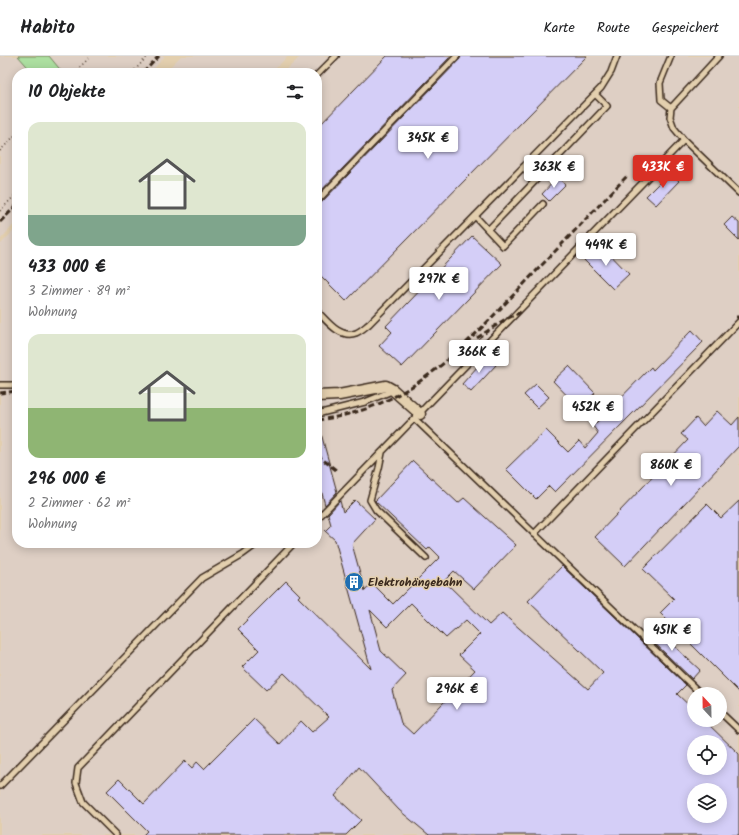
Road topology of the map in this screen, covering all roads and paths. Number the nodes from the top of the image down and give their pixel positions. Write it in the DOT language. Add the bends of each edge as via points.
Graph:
graph roads {
  1 [pos="91,56"];
  2 [pos="148,56"];
  3 [pos="336,56"];
  4 [pos="457,56"];
  5 [pos="617,56"];
  6 [pos="671,56"];
  7 [pos="719,56"];
  8 [pos="79,68"];
  9 [pos="137,68"];
  10 [pos="322,70"];
  11 [pos="595,94"];
  12 [pos="671,108"];
  13 [pos="12,138"];
  14 [pos="684,140"];
  15 [pos="0,151"];
  16 [pos="523,167"];
  17 [pos="536,180"];
  18 [pos="739,193"];
  19 [pos="322,196"];
  20 [pos="12,198"];
  21 [pos="543,204"];
  22 [pos="0,211"];
  23 [pos="475,216"];
  24 [pos="488,230"];
  25 [pos="322,315"];
  26 [pos="739,322"];
  27 [pos="0,385"];
  28 [pos="12,385"];
  29 [pos="393,390"];
  30 [pos="322,396"];
  31 [pos="322,413"];
  32 [pos="417,417"];
  33 [pos="382,452"];
  34 [pos="322,514"];
  35 [pos="534,534"];
  36 [pos="251,548"];
  37 [pos="289,548"];
  38 [pos="426,558"];
  39 [pos="694,687"];
  40 [pos="727,719"];
  41 [pos="739,730"];
  42 [pos="0,786"];
  43 [pos="116,835"];
  1 -- 8 [label="path"];
  2 -- 9 [label="path"];
  3 -- 10 [label="lane"];
  4 -- 19 [label="lane"];
  5 -- 11 [label="lane" via="611,72"];
  6 -- 12 [label="lane" via="660,83 661,100"];
  7 -- 12 [label="lane"];
  11 -- 16 [label="lane"];
  11 -- 17 [label="lane" via="607,106"];
  12 -- 14 [label="lane" via="670,118 674,128"];
  13 -- 15 [label="path"];
  14 -- 18 [label="lane"];
  14 -- 32 [label="lane"];
  16 -- 17 [label="lane"];
  16 -- 23 [label="lane"];
  17 -- 24 [label="lane"];
  20 -- 22 [label="path"];
  21 -- 24 [label="lane" via="503,246"];
  23 -- 24 [label="lane"];
  23 -- 25 [label="lane" via="370,324 348,334 337,330"];
  26 -- 35 [label="lane"];
  27 -- 28 [label="lane"];
  29 -- 30 [label="street" via="386,386"];
  29 -- 31 [label="lane" via="365,402"];
  29 -- 32 [label="street"];
  32 -- 33 [label="lane"];
  32 -- 35 [label="lane"];
  33 -- 34 [label="lane"];
  33 -- 38 [label="lane" via="370,500 376,510"];
  35 -- 39 [label="lane"];
  36 -- 42 [label="lane" via="202,578"];
  37 -- 43 [label="lane" via="78,768 76,784 83,802"];
  40 -- 41 [label="lane"];
}
